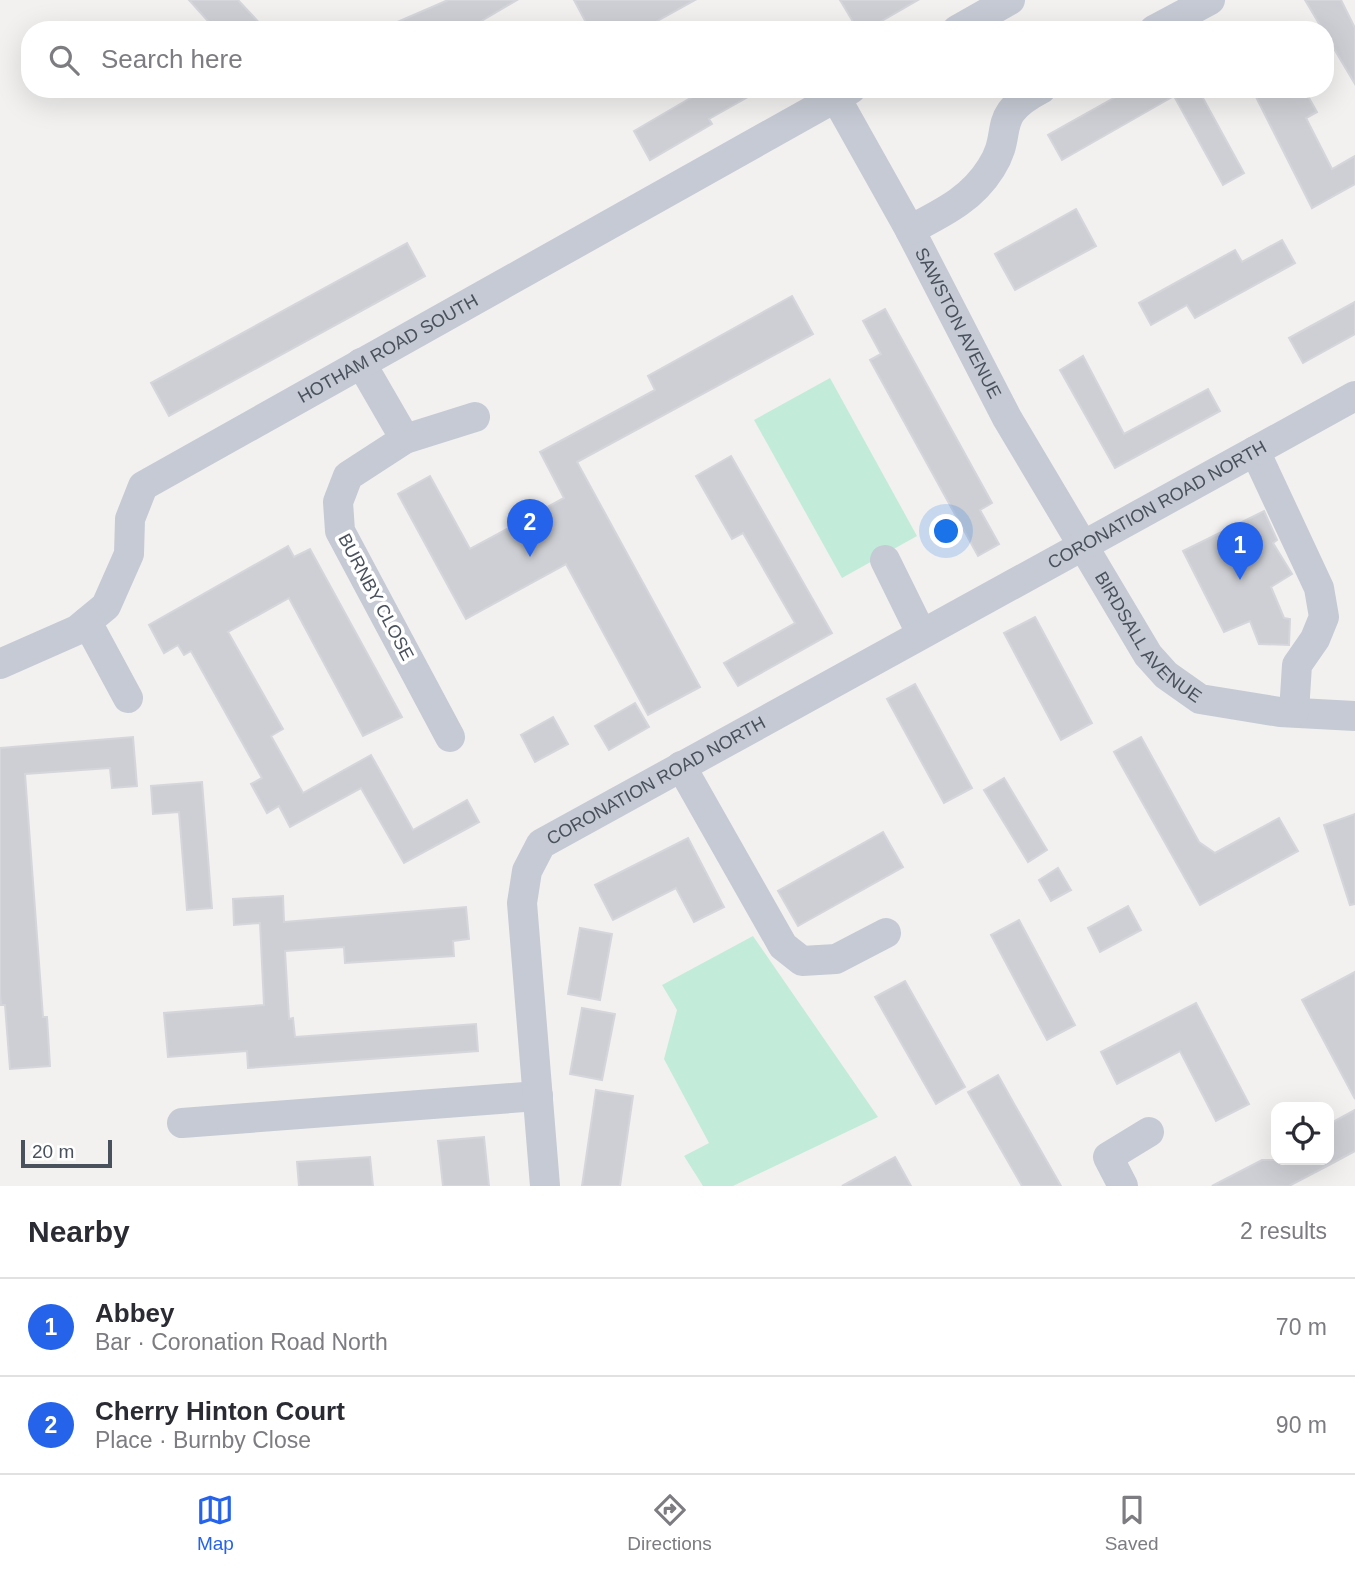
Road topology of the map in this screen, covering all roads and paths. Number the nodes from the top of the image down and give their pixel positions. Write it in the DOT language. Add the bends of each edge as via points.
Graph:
graph roads {
  1 [pos="1010,0"];
  2 [pos="1210,0"];
  3 [pos="973,21"];
  4 [pos="1171,21"];
  5 [pos="836,98"];
  6 [pos="845,98"];
  7 [pos="1028,98"];
  8 [pos="910,230"];
  9 [pos="361,363"];
  10 [pos="1355,396"];
  11 [pos="475,416"];
  12 [pos="405,439"];
  13 [pos="1255,451"];
  14 [pos="1083,547"];
  15 [pos="885,559"];
  16 [pos="87,622"];
  17 [pos="921,633"];
  18 [pos="0,664"];
  19 [pos="128,698"];
  20 [pos="1294,712"];
  21 [pos="1355,716"];
  22 [pos="450,737"];
  23 [pos="681,766"];
  24 [pos="886,933"];
  25 [pos="538,1096"];
  26 [pos="182,1123"];
  27 [pos="1149,1132"];
  28 [pos="545,1186"];
  29 [pos="1123,1186"];
  1 -- 3 [label="street"];
  2 -- 4 [label="street"];
  5 -- 9 [label="street, HOTHAM ROAD SOUTH"];
  6 -- 8 [label="street, SAWSTON AVENUE"];
  7 -- 8 [label="street" via="1009,111 993,166 966,200"];
  8 -- 14 [label="street, SAWSTON AVENUE" via="1007,418"];
  9 -- 12 [label="street"];
  9 -- 16 [label="street, HOTHAM ROAD SOUTH" via="143,486 130,519 129,554 106,606"];
  10 -- 13 [label="street, CORONATION ROAD NORTH"];
  11 -- 12 [label="street, BURNBY CLOSE"];
  12 -- 22 [label="street, BURNBY CLOSE" via="348,477 338,502 340,531"];
  13 -- 14 [label="street, CORONATION ROAD NORTH"];
  13 -- 20 [label="street" via="1319,588 1324,617 1297,665"];
  14 -- 17 [label="street, CORONATION ROAD NORTH"];
  14 -- 20 [label="street, BIRDSALL AVENUE" via="1148,655 1166,675 1200,699"];
  15 -- 17 [label="street"];
  16 -- 18 [label="street, HOTHAM ROAD SOUTH"];
  16 -- 19 [label="street"];
  17 -- 23 [label="street, CORONATION ROAD NORTH"];
  20 -- 21 [label="street, BIRDSALL AVENUE"];
  23 -- 24 [label="street" via="783,946 803,961 836,959"];
  23 -- 25 [label="street, CORONATION ROAD NORTH" via="541,844 527,871 522,903"];
  25 -- 26 [label="street"];
  25 -- 28 [label="street, CORONATION ROAD NORTH"];
  27 -- 29 [label="street" via="1108,1157"];
}
